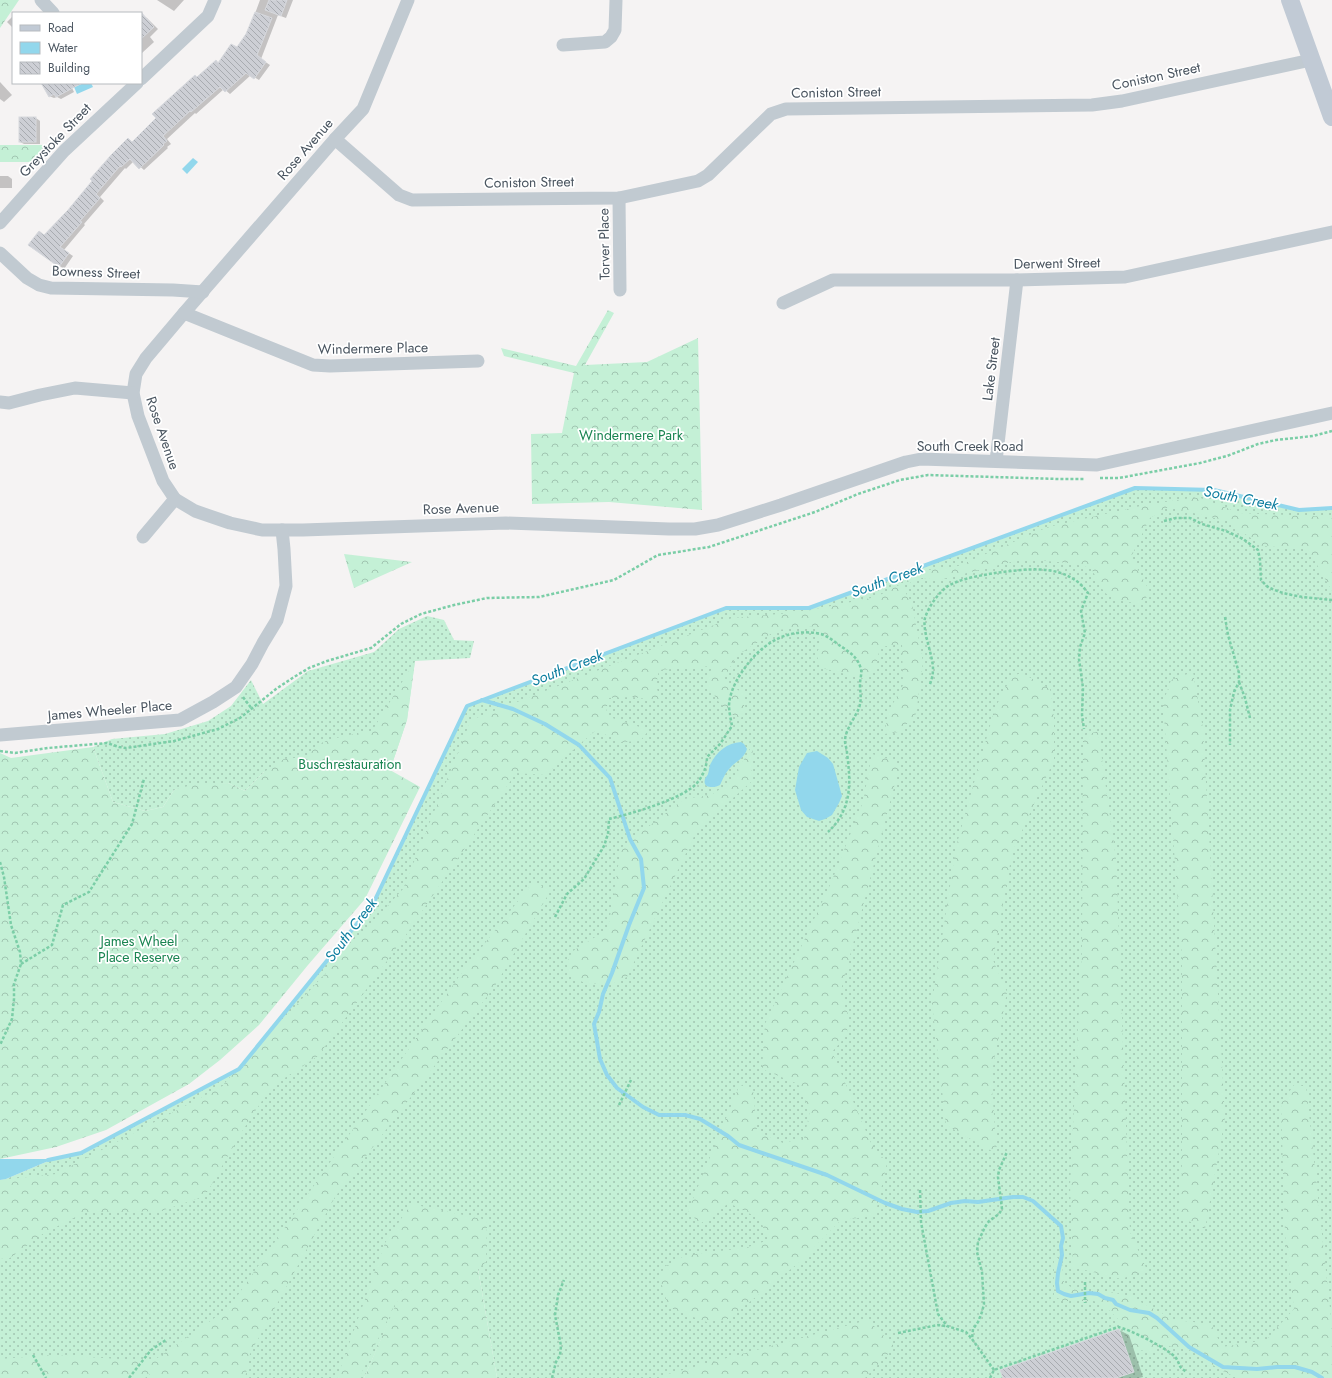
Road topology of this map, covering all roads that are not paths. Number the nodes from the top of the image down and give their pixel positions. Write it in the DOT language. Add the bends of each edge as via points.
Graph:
graph roads {
  1 [pos="41,0"];
  2 [pos="214,0"];
  3 [pos="408,0"];
  4 [pos="616,0"];
  5 [pos="1290,0"];
  6 [pos="52,12"];
  7 [pos="563,45"];
  8 [pos="1311,60"];
  9 [pos="142,78"];
  10 [pos="128,86"];
  11 [pos="1332,117"];
  12 [pos="336,139"];
  13 [pos="619,198"];
  14 [pos="0,222"];
  15 [pos="1332,232"];
  16 [pos="0,254"];
  17 [pos="1017,280"];
  18 [pos="620,290"];
  19 [pos="202,292"];
  20 [pos="783,303"];
  21 [pos="184,313"];
  22 [pos="478,361"];
  23 [pos="133,393"];
  24 [pos="0,402"];
  25 [pos="1332,413"];
  26 [pos="996,461"];
  27 [pos="175,499"];
  28 [pos="588,526"];
  29 [pos="282,530"];
  30 [pos="143,537"];
  31 [pos="0,735"];
  1 -- 6 [label="street"];
  2 -- 9 [label="street" via="208,16"];
  3 -- 12 [label="street, Rose Avenue" via="363,109"];
  4 -- 7 [label="street" via="615,30 611,37 604,42"];
  5 -- 8 [label="street"];
  8 -- 11 [label="street"];
  8 -- 13 [label="street, Coniston Street" via="1122,101 1092,105 786,108 771,114 698,181"];
  10 -- 14 [label="street, Greystoke Street" via="64,151"];
  12 -- 13 [label="street, Coniston Street" via="399,195 412,200"];
  12 -- 19 [label="street, Rose Avenue"];
  13 -- 18 [label="street, Torver Place"];
  15 -- 17 [label="street, Derwent Street" via="1125,277"];
  16 -- 19 [label="street, Bowness Street" via="27,278 39,285 52,288"];
  17 -- 20 [label="street, Derwent Street" via="833,280"];
  17 -- 26 [label="street, Lake Street"];
  19 -- 21 [label="street, Rose Avenue"];
  21 -- 22 [label="street, Windermere Place" via="313,366"];
  21 -- 23 [label="street, Rose Avenue" via="146,358 136,374"];
  23 -- 24 [label="street" via="75,388 9,403"];
  23 -- 27 [label="street, Rose Avenue" via="138,416 163,480"];
  25 -- 26 [label="street, South Creek Road" via="1097,465"];
  26 -- 28 [label="street, South Creek Road" via="921,459 906,462 780,506 718,525 695,529"];
  27 -- 29 [label="street, Rose Avenue" via="194,511 230,523 262,530"];
  27 -- 30 [label="street"];
  28 -- 29 [label="street, Rose Avenue" via="506,523"];
  29 -- 31 [label="street, James Wheeler Place" via="286,586 277,620 236,687 180,720"];
}
